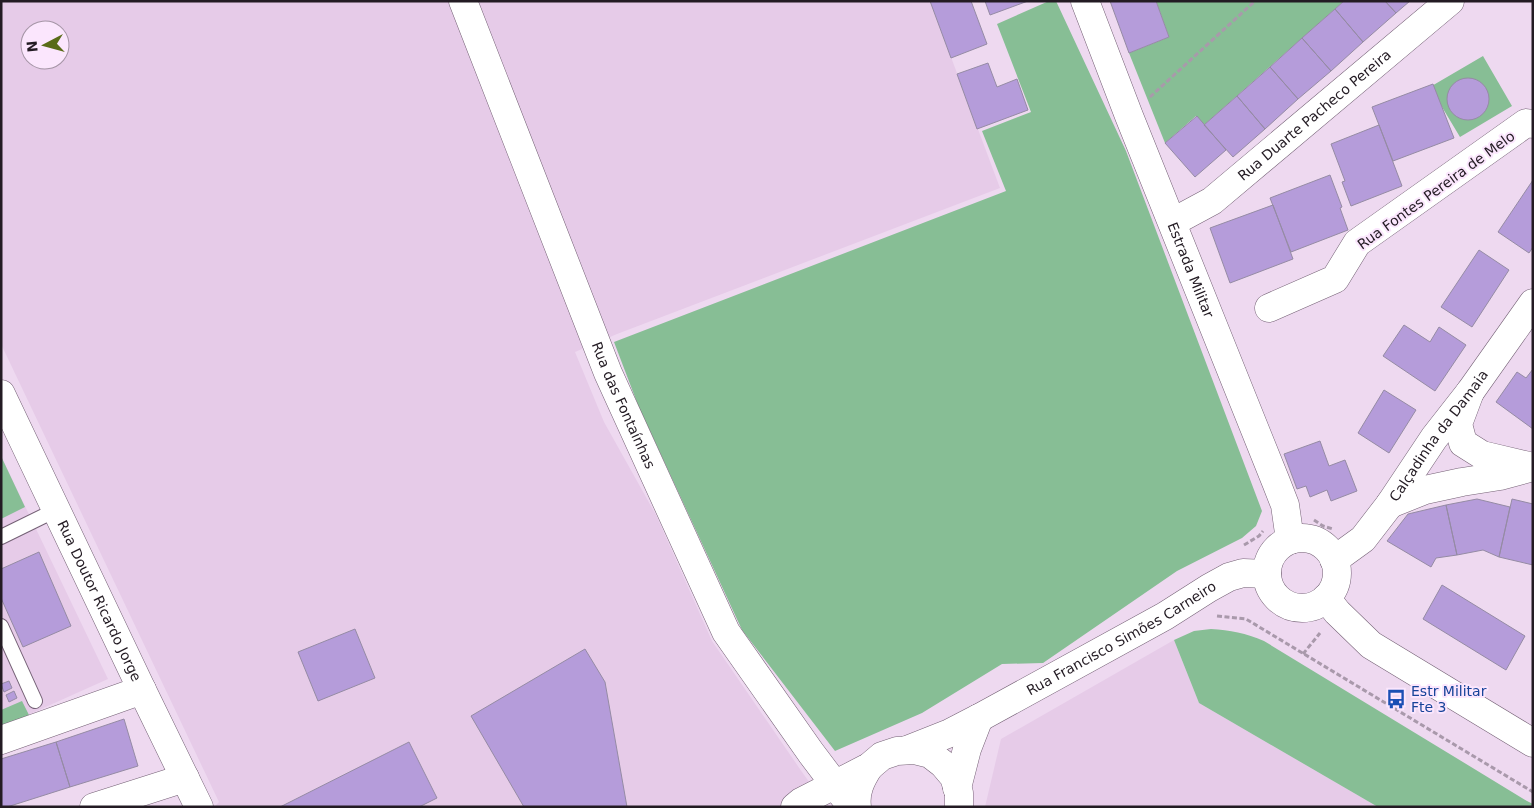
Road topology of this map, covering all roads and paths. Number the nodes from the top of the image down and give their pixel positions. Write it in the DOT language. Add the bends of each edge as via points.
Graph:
graph roads {
  1 [pos="463,1"];
  2 [pos="1085,1"];
  3 [pos="1255,1"];
  4 [pos="1450,1"];
  5 [pos="1129,116"];
  6 [pos="1533,124"];
  7 [pos="1173,222"];
  8 [pos="1533,303"];
  9 [pos="1269,308"];
  10 [pos="1470,392"];
  11 [pos="1,394"];
  12 [pos="1533,467"];
  13 [pos="1390,504"];
  14 [pos="56,510"];
  15 [pos="1310,516"];
  16 [pos="1336,529"];
  17 [pos="1,537"];
  18 [pos="1290,540"];
  19 [pos="1334,560"];
  20 [pos="1267,574"];
  21 [pos="1326,598"];
  22 [pos="1214,616"];
  23 [pos="1,626"];
  24 [pos="1320,633"];
  25 [pos="1303,654"];
  26 [pos="142,690"];
  27 [pos="35,702"];
  28 [pos="980,718"];
  29 [pos="1,740"];
  30 [pos="1533,743"];
  31 [pos="907,750"];
  32 [pos="869,767"];
  33 [pos="185,778"];
  34 [pos="835,784"];
  35 [pos="1533,792"];
  36 [pos="958,797"];
  37 [pos="94,807"];
  38 [pos="199,807"];
  39 [pos="795,807"];
  40 [pos="852,807"];
  41 [pos="857,807"];
  1 -- 34 [label="street, Rua das Fontaínhas" via="608,373 726,632"];
  2 -- 5 [label="street, Estrada Militar"];
  3 -- 5 [label="path"];
  4 -- 7 [label="street, Rua Duarte Pacheco Pereira" via="1212,201"];
  5 -- 7 [label="street, Estrada Militar"];
  6 -- 9 [label="street, Rua Fontes Pereira de Melo" via="1526,123 1357,243 1335,279"];
  7 -- 18 [label="street, Estrada Militar" via="1285,505"];
  8 -- 10 [label="street, Calçadinha da Damaia"];
  10 -- 12 [label="street" via="1458,424 1463,443 1482,455"];
  10 -- 13 [label="street, Calçadinha da Damaia" via="1434,438"];
  11 -- 14 [label="street, Rua Doutor Ricardo Jorge"];
  12 -- 13 [label="street" via="1425,490"];
  13 -- 19 [label="street, Calçadinha da Damaia" via="1363,538"];
  14 -- 17 [label="lane"];
  14 -- 26 [label="street, Rua Doutor Ricardo Jorge"];
  15 -- 16 [label="path" via="1323,526"];
  18 -- 19 [label="street" via="1312,539 1329,551"];
  18 -- 20 [label="street" via="1276,550"];
  19 -- 21 [label="street" via="1336,581"];
  20 -- 21 [label="street" via="1273,593 1288,605 1308,608"];
  20 -- 28 [label="street, Rua Francisco Simões Carneiro" via="1242,573 1229,577"];
  21 -- 30 [label="street" via="1371,645"];
  22 -- 25 [label="path" via="1246,619"];
  23 -- 27 [label="lane"];
  24 -- 25 [label="path"];
  25 -- 35 [label="path"];
  26 -- 29 [label="street"];
  26 -- 33 [label="street, Rua Doutor Ricardo Jorge"];
  28 -- 31 [label="street, Rua Francisco Simões Carneiro"];
  28 -- 36 [label="street" via="967,749"];
  31 -- 32 [label="street, Rua Francisco Simões Carneiro" via="882,756"];
  31 -- 36 [label="street" via="930,754 943,764 954,777"];
  32 -- 34 [label="street, Rua Francisco Simões Carneiro"];
  32 -- 41 [label="street" via="859,784"];
  33 -- 37 [label="street"];
  33 -- 38 [label="street, Rua Doutor Ricardo Jorge"];
  34 -- 39 [label="street, Rua Francisco Simões Carneiro"];
  34 -- 40 [label="street, Rua das Fontaínhas"];
}
